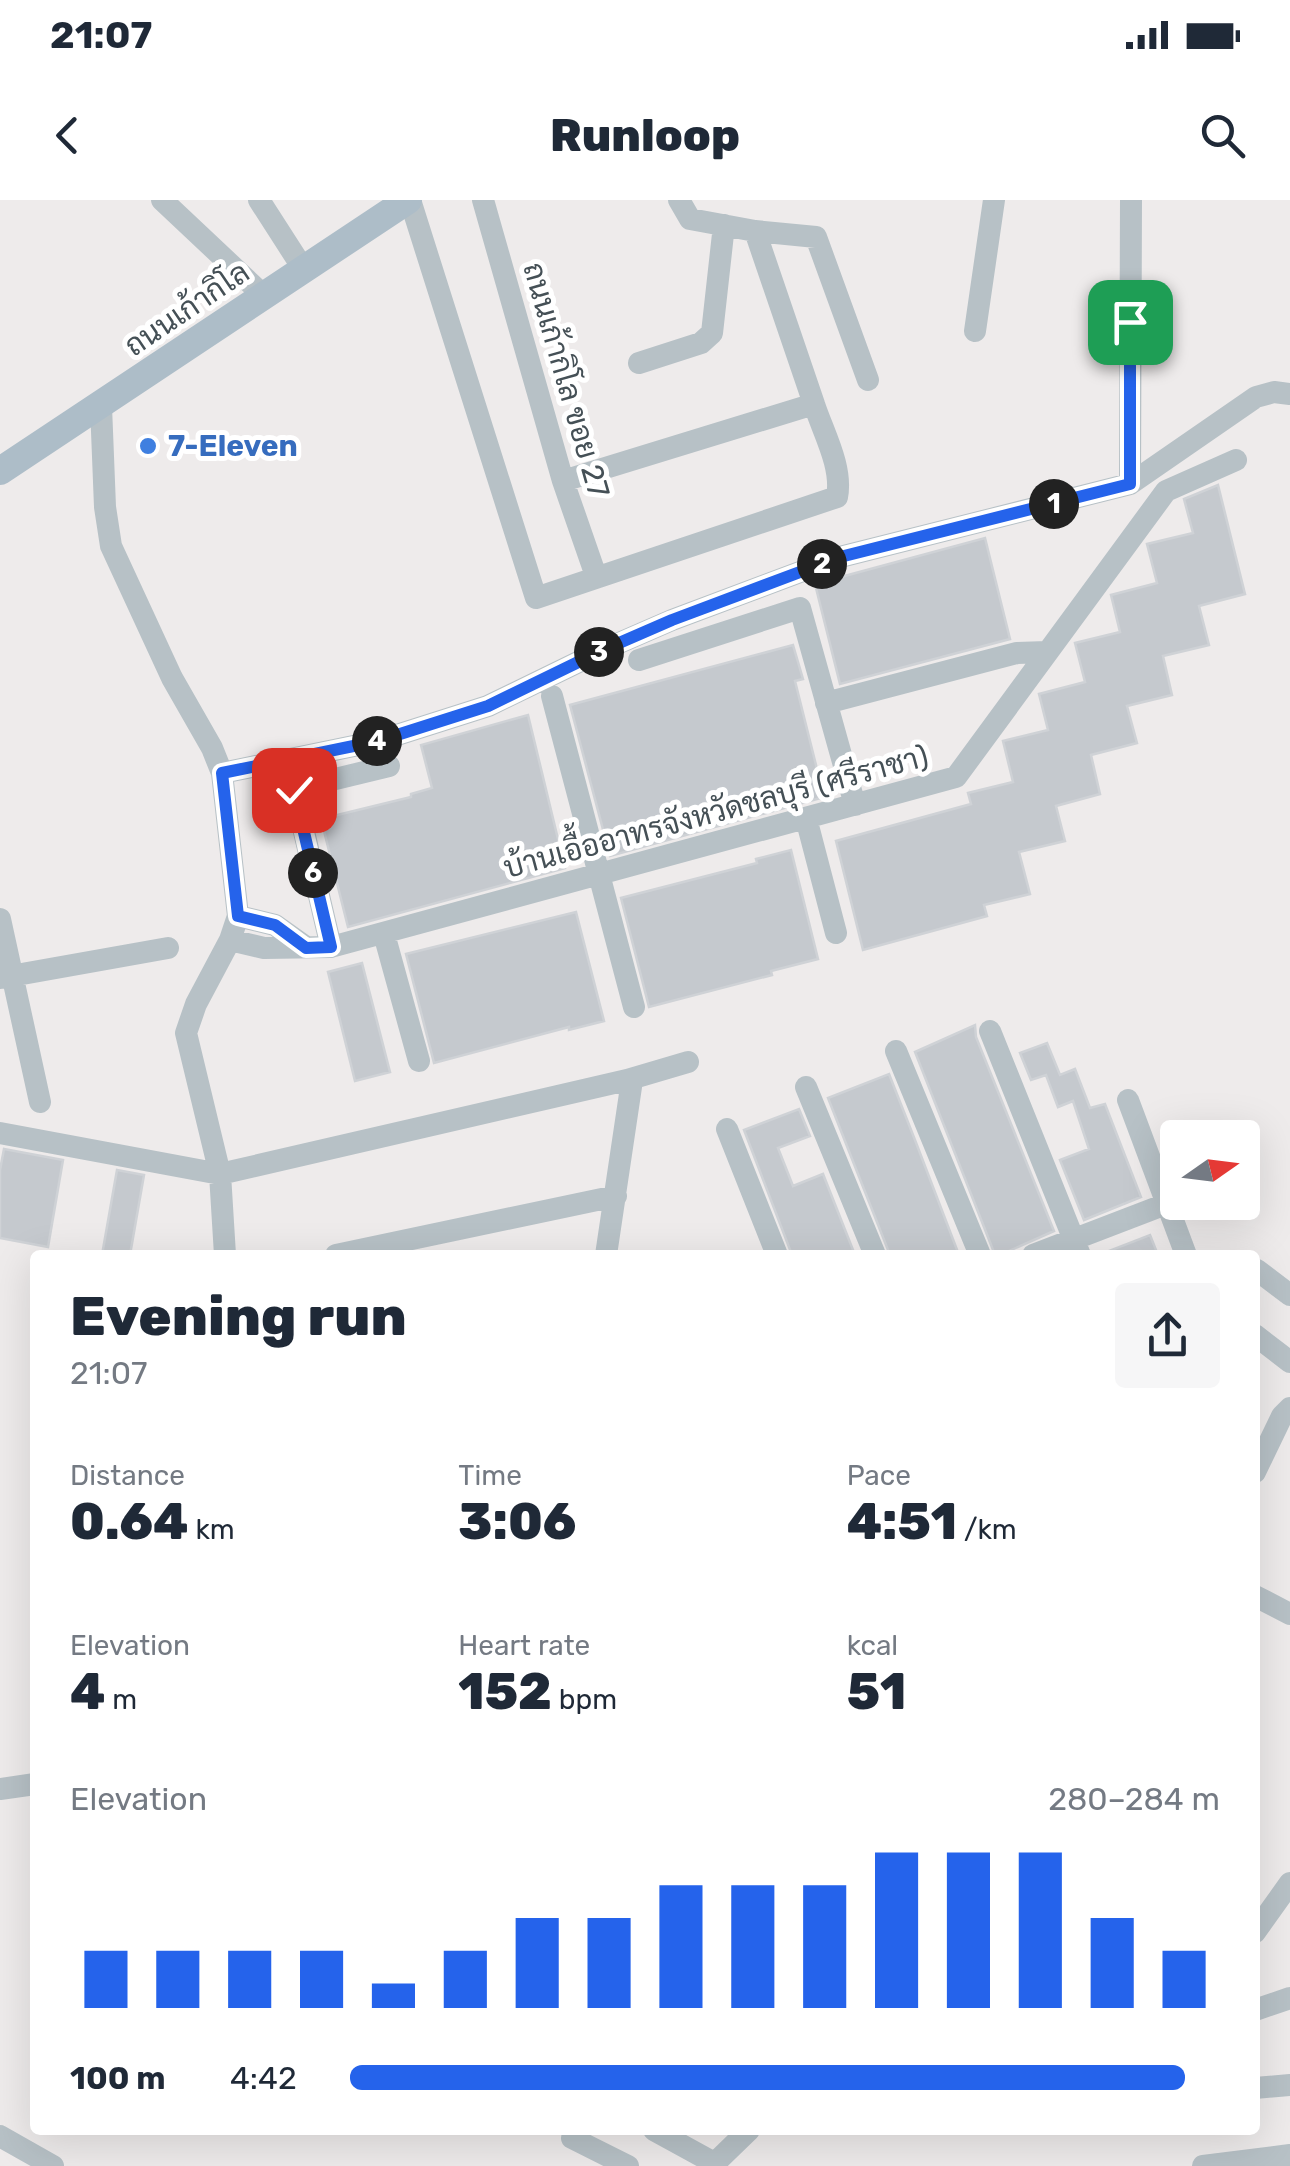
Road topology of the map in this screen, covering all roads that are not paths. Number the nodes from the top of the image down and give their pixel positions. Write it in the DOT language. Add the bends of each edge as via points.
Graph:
graph roads {
  1 [pos="162,200"];
  2 [pos="259,200"];
  3 [pos="409,200"];
  4 [pos="483,200"];
  5 [pos="679,200"];
  6 [pos="994,200"];
  7 [pos="1131,200"];
  8 [pos="724,225"];
  9 [pos="755,231"];
  10 [pos="304,270"];
  11 [pos="264,296"];
  12 [pos="975,331"];
  13 [pos="639,362"];
  14 [pos="868,380"];
  15 [pos="1290,394"];
  16 [pos="814,404"];
  17 [pos="101,406"];
  18 [pos="1236,460"];
  19 [pos="0,471"];
  20 [pos="563,481"];
  21 [pos="1130,484"];
  22 [pos="596,576"];
  23 [pos="1047,652"];
  24 [pos="639,660"];
  25 [pos="552,696"];
  26 [pos="826,703"];
  27 [pos="389,766"];
  28 [pos="222,773"];
  29 [pos="854,804"];
  30 [pos="806,818"];
  31 [pos="599,874"];
  32 [pos="238,916"];
  33 [pos="0,920"];
  34 [pos="836,933"];
  35 [pos="384,934"];
  36 [pos="230,940"];
  37 [pos="331,947"];
  38 [pos="168,948"];
  39 [pos="306,948"];
  40 [pos="6,976"];
  41 [pos="634,1007"];
  42 [pos="990,1031"];
  43 [pos="896,1051"];
  44 [pos="419,1061"];
  45 [pos="688,1062"];
  46 [pos="627,1080"];
  47 [pos="806,1087"];
  48 [pos="1128,1100"];
  49 [pos="40,1102"];
  50 [pos="727,1129"];
  51 [pos="0,1134"];
  52 [pos="220,1174"];
  53 [pos="1160,1188"];
  54 [pos="616,1196"];
  55 [pos="1160,1207"];
  56 [pos="1172,1220"];
  57 [pos="1077,1247"];
  58 [pos="225,1250"];
  59 [pos="360,1250"];
  60 [pos="607,1250"];
  61 [pos="775,1250"];
  62 [pos="873,1250"];
  63 [pos="978,1250"];
  64 [pos="1184,1250"];
  65 [pos="1260,1272"];
  66 [pos="1290,1295"];
  67 [pos="1260,1339"];
  68 [pos="1290,1362"];
  69 [pos="1290,1408"];
  70 [pos="1260,1462"];
  71 [pos="1260,1599"];
  72 [pos="1290,1614"];
  73 [pos="30,1785"];
  74 [pos="0,1789"];
  75 [pos="1290,1883"];
  76 [pos="1260,1925"];
  77 [pos="1290,1998"];
  78 [pos="1260,2008"];
  79 [pos="1290,2084"];
  80 [pos="1260,2087"];
  81 [pos="662,2135"];
  82 [pos="745,2135"];
  83 [pos="0,2136"];
  84 [pos="572,2138"];
  85 [pos="1290,2155"];
  86 [pos="713,2165"];
  87 [pos="53,2166"];
  88 [pos="628,2166"];
  89 [pos="1203,2166"];
  1 -- 11 [label="street"];
  2 -- 10 [label="street"];
  3 -- 10 [label="main road, ถนนเก้ากิโล"];
  3 -- 22 [label="street" via="536,598"];
  4 -- 20 [label="street, ถนนเก้ากิโล ขอย 27"];
  5 -- 8 [label="street" via="690,219"];
  6 -- 12 [label="street"];
  7 -- 21 [label="street"];
  8 -- 9 [label="street"];
  8 -- 13 [label="street" via="712,333"];
  9 -- 14 [label="street" via="816,237"];
  9 -- 16 [label="street"];
  10 -- 11 [label="main road, ถนนเก้ากิโล"];
  11 -- 17 [label="main road, ถนนเก้ากิโล"];
  15 -- 21 [label="street" via="1256,397"];
  16 -- 20 [label="street"];
  16 -- 22 [label="street" via="840,485 837,496"];
  17 -- 19 [label="main road, ถนนเก้ากิโล"];
  17 -- 28 [label="street" via="111,546"];
  18 -- 23 [label="street, บ้านเอื้ออาทรจังหวัดชลบุรี (ศรีราชา)" via="1166,492"];
  20 -- 22 [label="street, ถนนเก้ากิโล ขอย 27"];
  21 -- 28 [label="street" via="840,557 672,620 488,706 378,741"];
  23 -- 26 [label="street" via="1017,652"];
  23 -- 29 [label="street, บ้านเอื้ออาทรจังหวัดชลบุรี (ศรีราชา)" via="956,777"];
  24 -- 26 [label="street" via="800,608"];
  25 -- 31 [label="street"];
  26 -- 29 [label="street"];
  27 -- 37 [label="street" via="294,790"];
  28 -- 32 [label="street"];
  29 -- 30 [label="street, บ้านเอื้ออาทรจังหวัดชลบุรี (ศรีราชา)"];
  30 -- 31 [label="street, บ้านเอื้ออาทรจังหวัดชลบุรี (ศรีราชา)"];
  30 -- 34 [label="street"];
  31 -- 35 [label="street, บ้านเอื้ออาทรจังหวัดชลบุรี (ศรีราชา)"];
  31 -- 41 [label="street"];
  32 -- 36 [label="street"];
  32 -- 39 [label="street" via="275,925"];
  33 -- 40 [label="street"];
  35 -- 37 [label="street, บ้านเอื้ออาทรจังหวัดชลบุรี (ศรีราชา)"];
  35 -- 44 [label="street"];
  36 -- 39 [label="street, บ้านเอื้ออาทรจังหวัดชลบุรี (ศรีราชา)"];
  36 -- 52 [label="street" via="186,1033"];
  37 -- 39 [label="street, บ้านเอื้ออาทรจังหวัดชลบุรี (ศรีราชา)"];
  38 -- 40 [label="street"];
  40 -- 49 [label="street"];
  42 -- 57 [label="street"];
  43 -- 63 [label="street"];
  45 -- 46 [label="street"];
  46 -- 52 [label="street"];
  46 -- 54 [label="street"];
  47 -- 62 [label="street"];
  48 -- 53 [label="street"];
  50 -- 61 [label="street"];
  51 -- 52 [label="street"];
  52 -- 58 [label="street"];
  54 -- 59 [label="street"];
  54 -- 60 [label="street"];
  55 -- 57 [label="street"];
  56 -- 64 [label="street"];
  65 -- 66 [label="street"];
  67 -- 68 [label="street"];
  69 -- 70 [label="street"];
  71 -- 72 [label="street"];
  73 -- 74 [label="street"];
  75 -- 76 [label="street"];
  77 -- 78 [label="street"];
  79 -- 80 [label="street"];
  81 -- 86 [label="street"];
  82 -- 86 [label="street"];
  83 -- 87 [label="street"];
  84 -- 88 [label="street"];
  85 -- 89 [label="street"];
}
